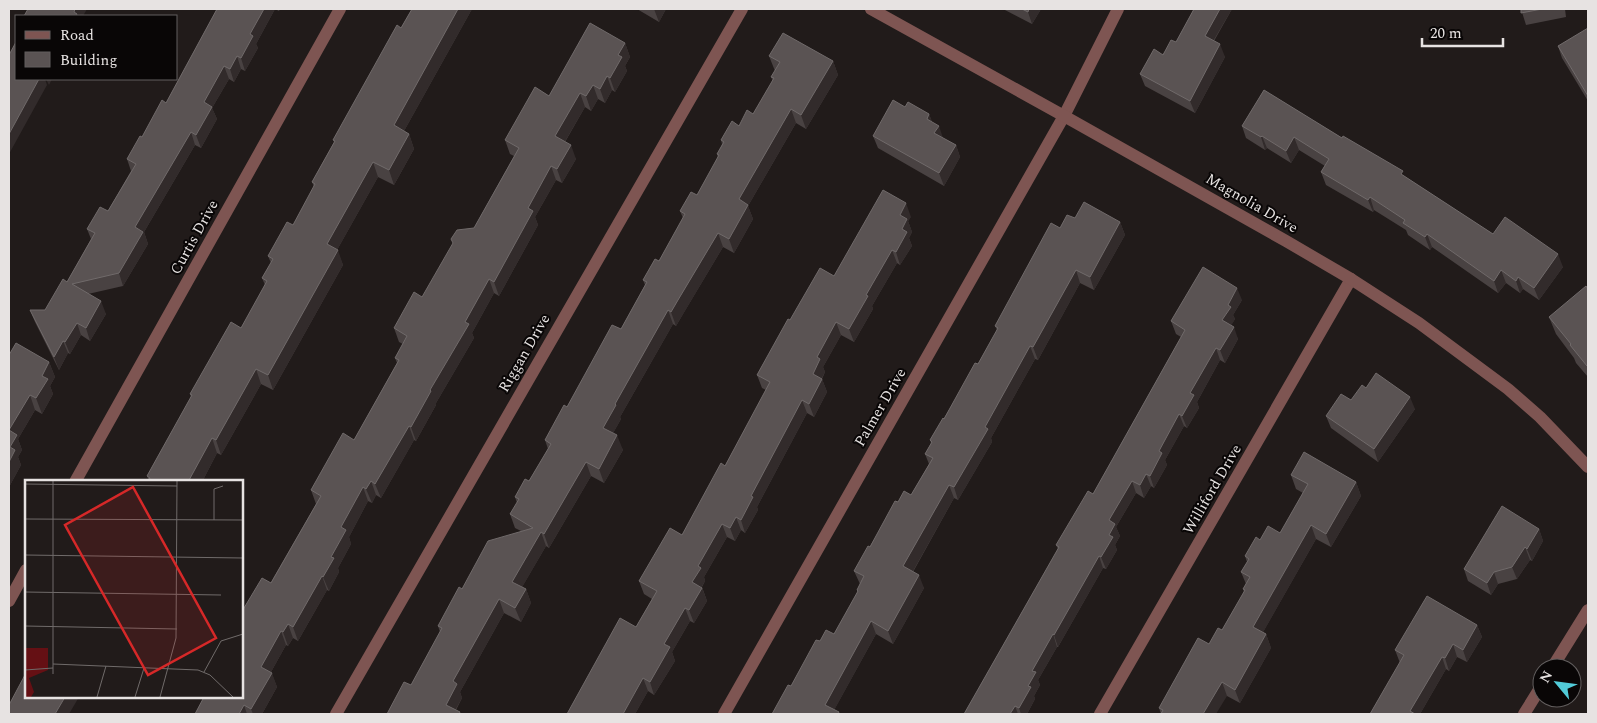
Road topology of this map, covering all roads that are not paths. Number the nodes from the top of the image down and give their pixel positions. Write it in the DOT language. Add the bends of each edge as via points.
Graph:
graph roads {
  1 [pos="340,9"];
  2 [pos="742,9"];
  3 [pos="870,9"];
  4 [pos="1118,9"];
  5 [pos="1064,116"];
  6 [pos="1351,279"];
  7 [pos="1588,467"];
  8 [pos="76,480"];
  9 [pos="25,572"];
  10 [pos="9,601"];
  11 [pos="1588,610"];
  12 [pos="1558,658"];
  13 [pos="1532,701"];
  14 [pos="336,714"];
  15 [pos="724,714"];
  16 [pos="1100,714"];
  17 [pos="1524,714"];
  1 -- 8 [label="street, Curtis Drive"];
  2 -- 14 [label="street, Riggan Drive"];
  3 -- 5 [label="street, Magnolia Drive"];
  4 -- 5 [label="street, Palmer Drive"];
  5 -- 6 [label="street, Magnolia Drive"];
  5 -- 15 [label="street, Palmer Drive"];
  6 -- 7 [label="street, Magnolia Drive" via="1419,323 1508,389"];
  6 -- 16 [label="street, Williford Drive"];
  9 -- 10 [label="street"];
  11 -- 12 [label="street"];
  13 -- 17 [label="street"];
}
